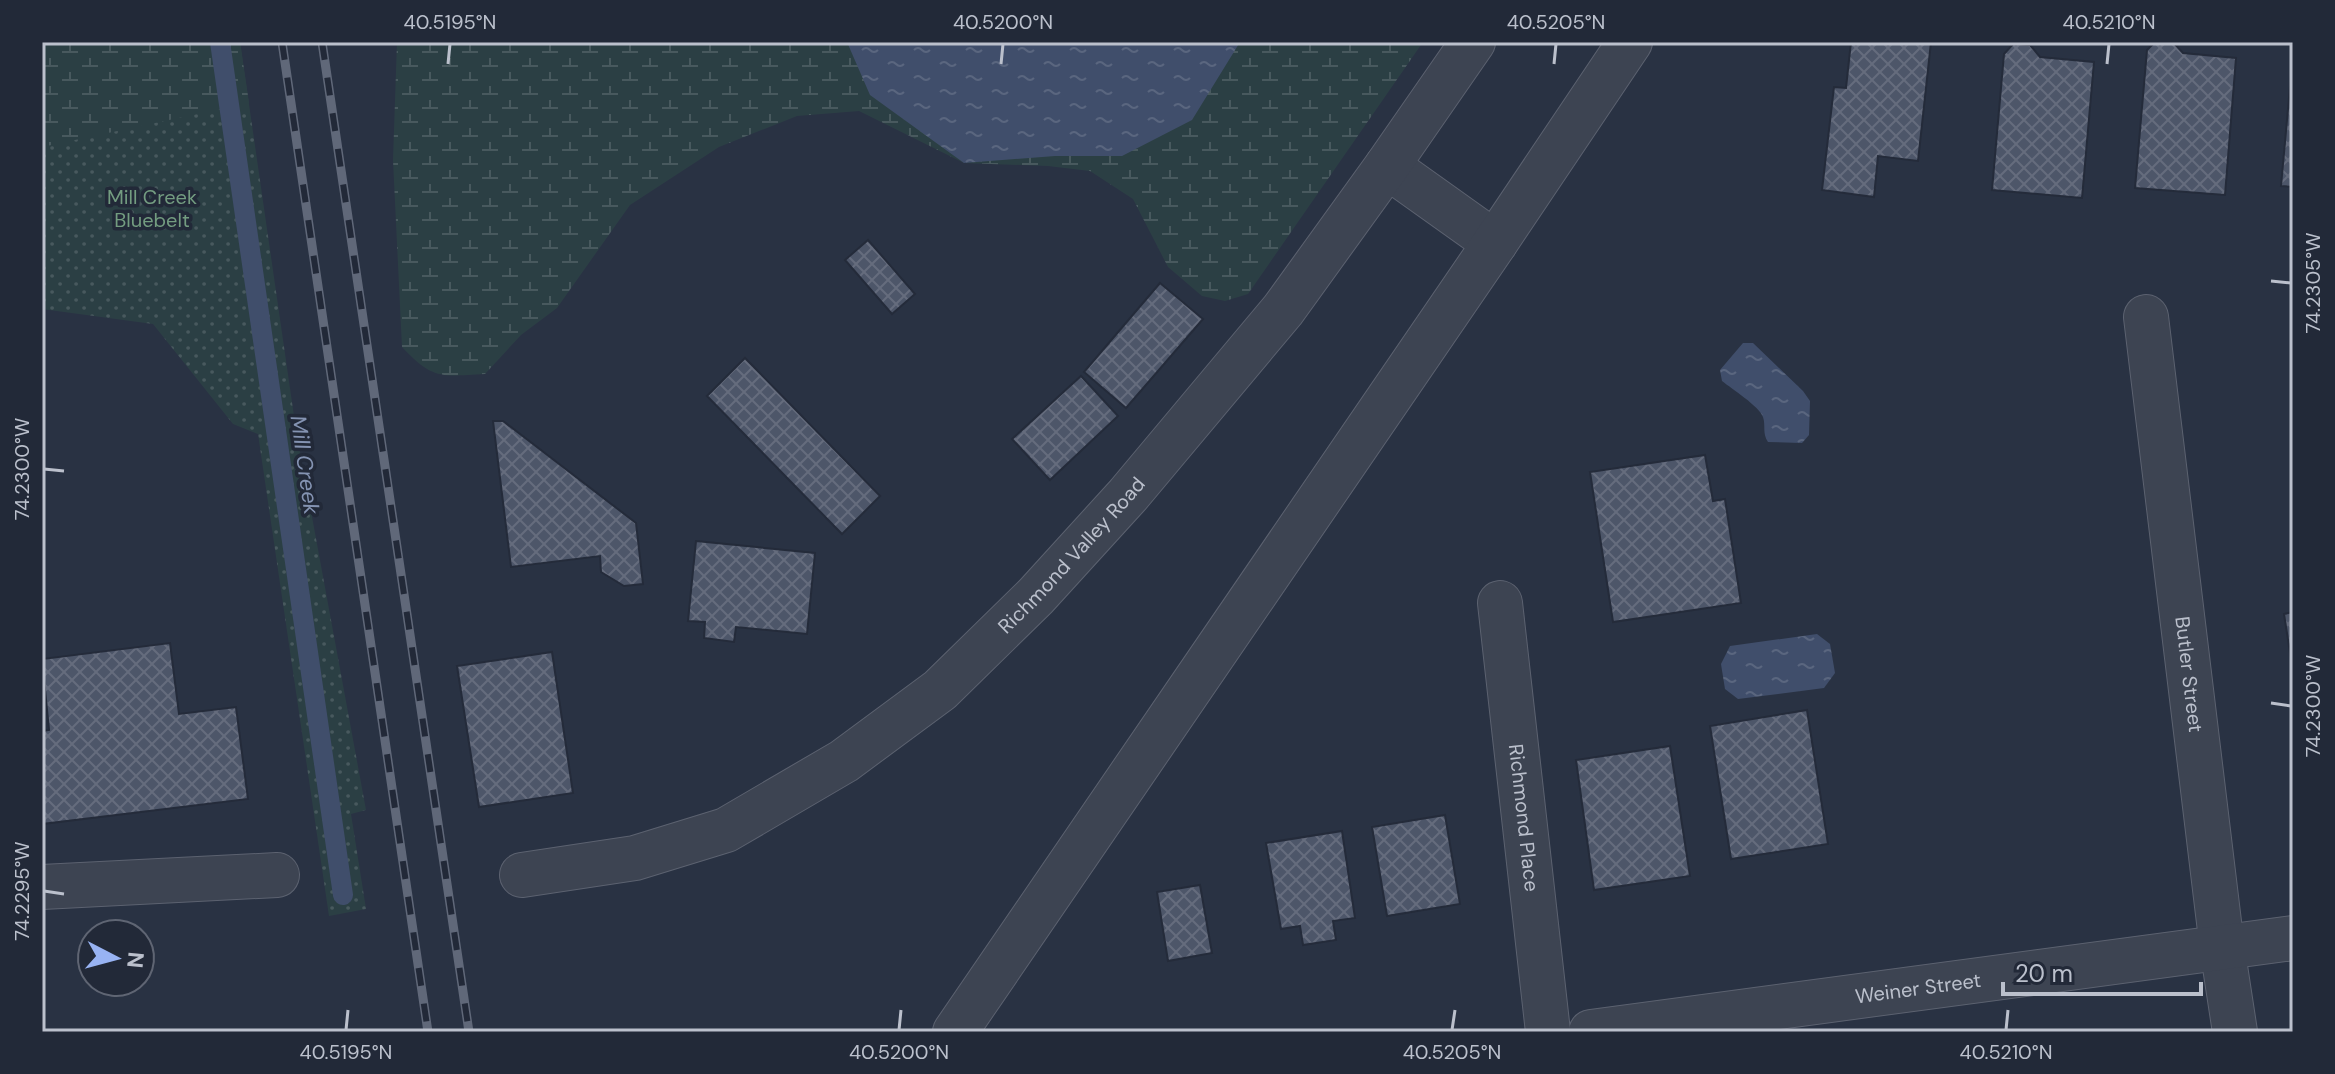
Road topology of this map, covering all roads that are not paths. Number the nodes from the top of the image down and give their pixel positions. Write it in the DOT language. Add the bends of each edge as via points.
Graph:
graph roads {
  1 [pos="1473,42"];
  2 [pos="1630,42"];
  3 [pos="1387,166"];
  4 [pos="1495,243"];
  5 [pos="2146,317"];
  6 [pos="1500,603"];
  7 [pos="277,875"];
  8 [pos="522,875"];
  9 [pos="42,887"];
  10 [pos="2293,938"];
  11 [pos="2222,947"];
  12 [pos="1663,1027"];
  13 [pos="955,1032"];
  14 [pos="1548,1032"];
  15 [pos="1591,1032"];
  16 [pos="2235,1032"];
  1 -- 3 [label="street, Richmond Valley Road"];
  2 -- 4 [label="street"];
  3 -- 4 [label="street"];
  3 -- 8 [label="street, Richmond Valley Road" via="1283,310 1128,495 940,690 844,761 726,830 635,858"];
  4 -- 13 [label="street"];
  5 -- 11 [label="street, Butler Street"];
  6 -- 14 [label="street, Richmond Place"];
  7 -- 9 [label="street"];
  10 -- 11 [label="street, Weiner Street"];
  11 -- 12 [label="street, Weiner Street"];
  11 -- 16 [label="street, Butler Street"];
  12 -- 15 [label="street, Weiner Street"];
}
